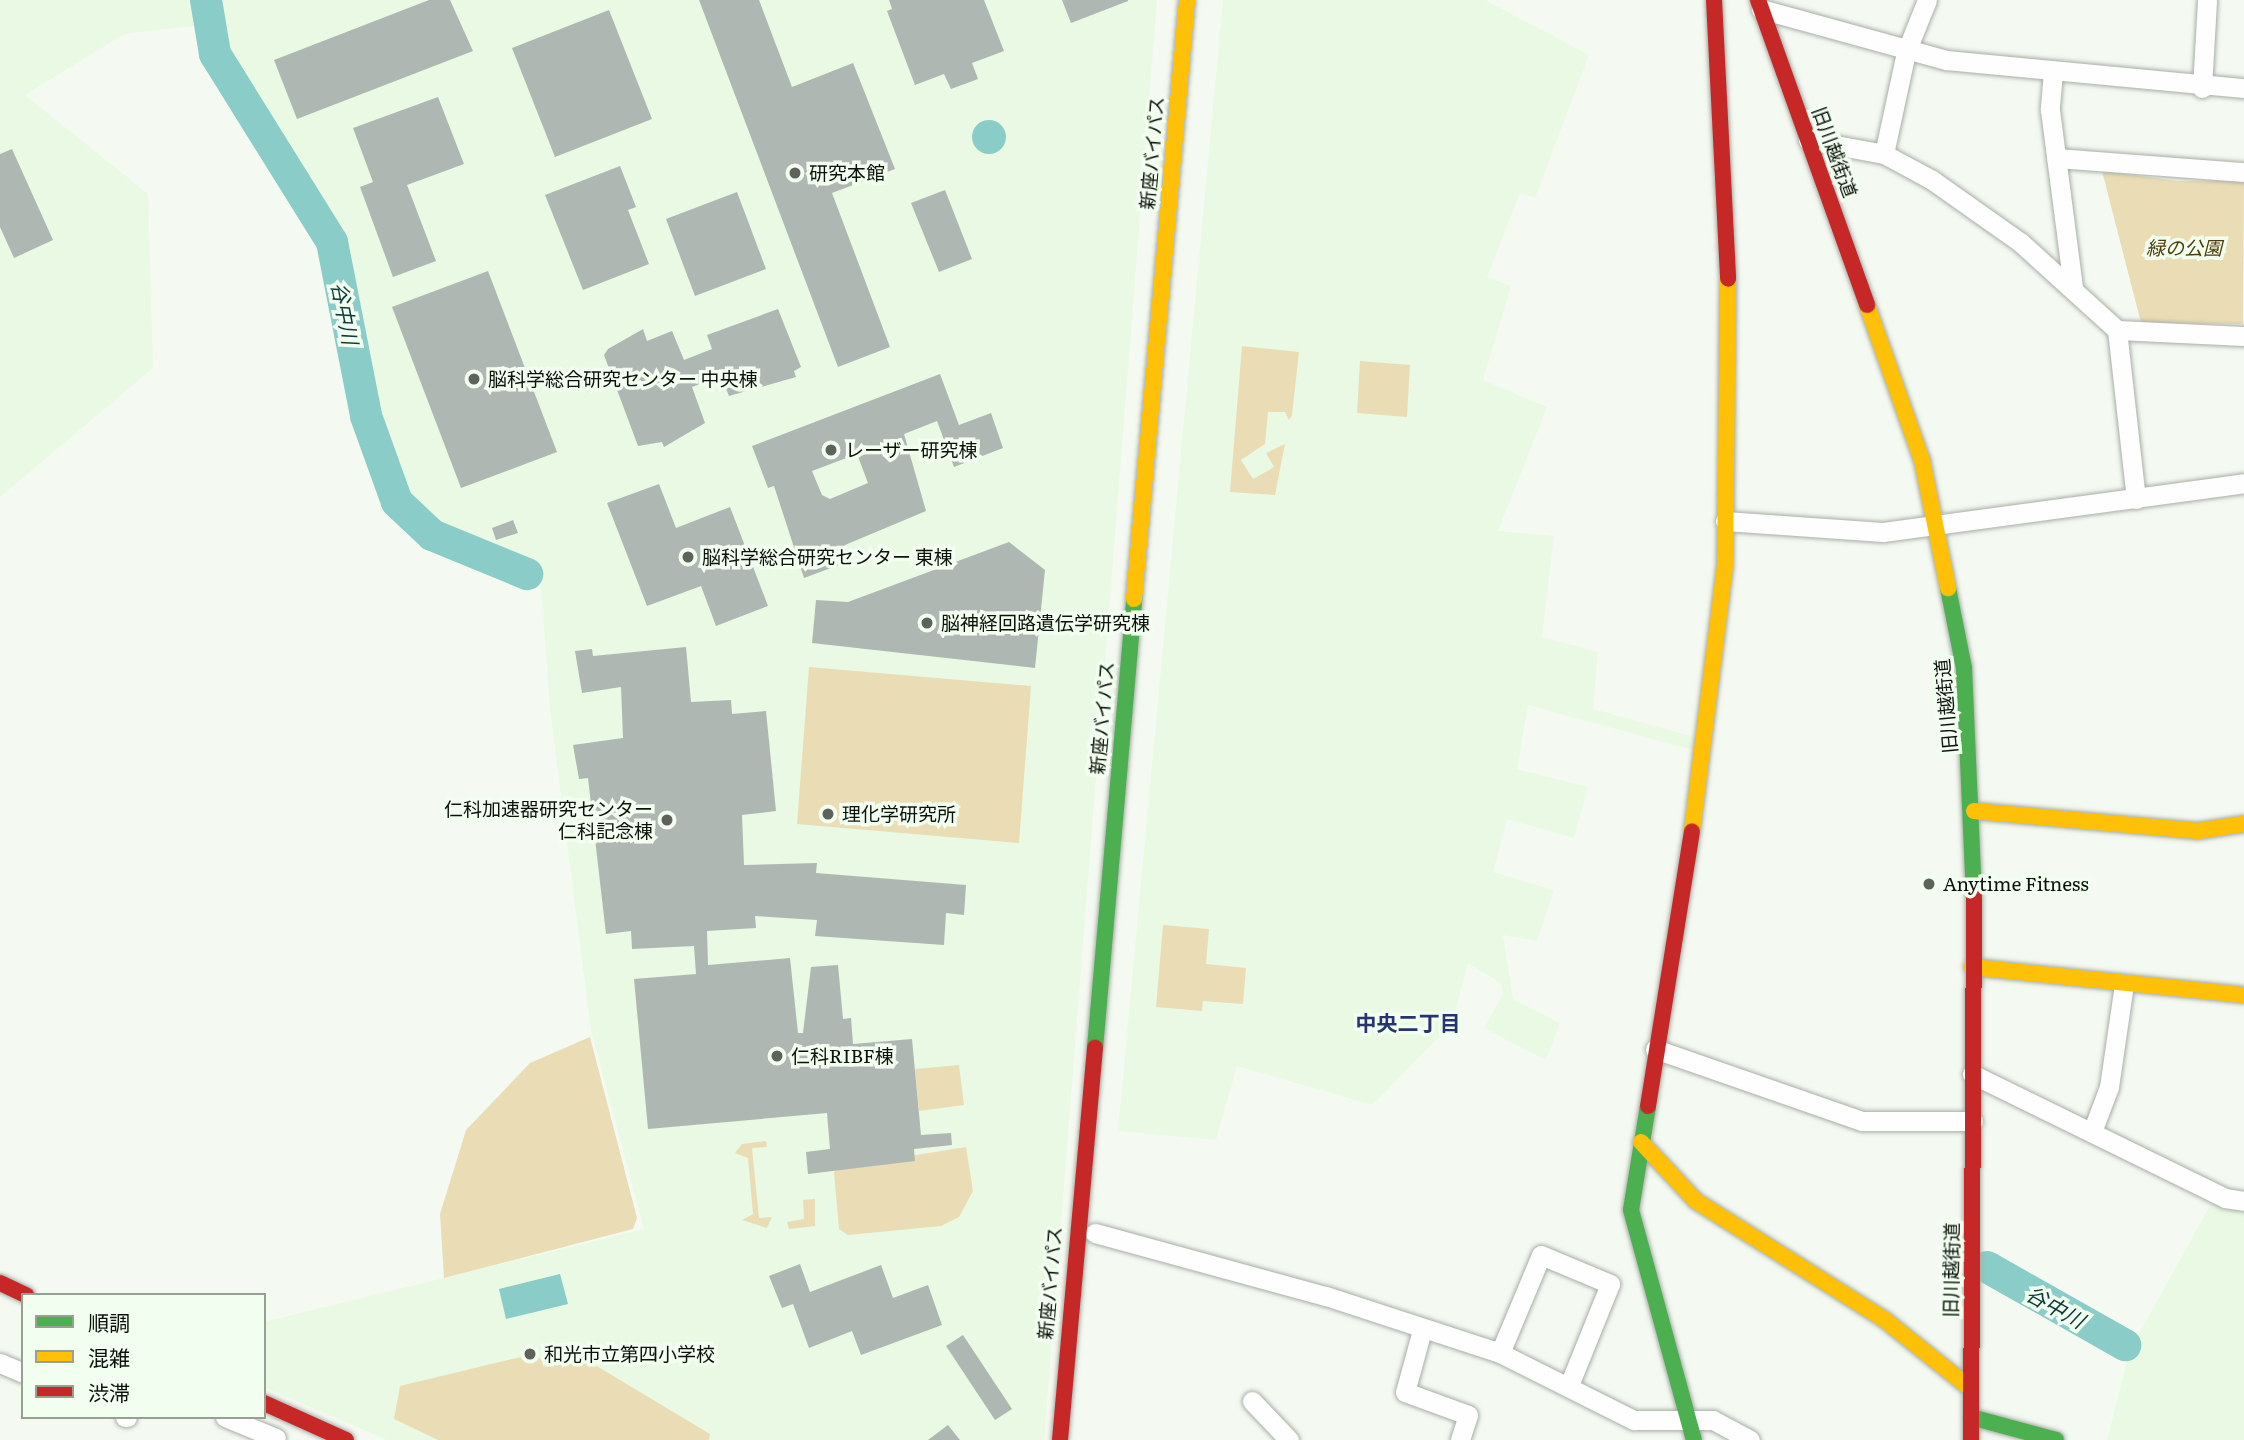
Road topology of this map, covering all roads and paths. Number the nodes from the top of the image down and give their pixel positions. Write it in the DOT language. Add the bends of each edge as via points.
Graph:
graph roads {
  1 [pos="1186,0"];
  2 [pos="1202,0"];
  3 [pos="1714,0"];
  4 [pos="1927,0"];
  5 [pos="2207,0"];
  6 [pos="1759,4"];
  7 [pos="1906,52"];
  8 [pos="2053,72"];
  9 [pos="2202,88"];
  10 [pos="2244,88"];
  11 [pos="1808,140"];
  12 [pos="1884,154"];
  13 [pos="2056,158"];
  14 [pos="2244,172"];
  15 [pos="2073,288"];
  16 [pos="2118,330"];
  17 [pos="2244,336"];
  18 [pos="2244,483"];
  19 [pos="2136,499"];
  20 [pos="1725,521"];
  21 [pos="1939,526"];
  22 [pos="1974,811"];
  23 [pos="2244,824"];
  24 [pos="1972,967"];
  25 [pos="2124,984"];
  26 [pos="2244,995"];
  27 [pos="1655,1049"];
  28 [pos="1972,1074"];
  29 [pos="1973,1121"];
  30 [pos="2092,1132"];
  31 [pos="1641,1142"];
  32 [pos="2244,1201"];
  33 [pos="1095,1233"];
  34 [pos="0,1283"];
  35 [pos="22,1293"];
  36 [pos="1422,1330"];
  37 [pos="1500,1353"];
  38 [pos="0,1363"];
  39 [pos="21,1372"];
  40 [pos="1570,1383"];
  41 [pos="1970,1388"];
  42 [pos="1252,1401"];
  43 [pos="266,1404"];
  44 [pos="1971,1417"];
  45 [pos="230,1419"];
  46 [pos="1689,1420"];
  47 [pos="276,1438"];
  48 [pos="2045,1439"];
  49 [pos="346,1440"];
  50 [pos="1060,1440"];
  51 [pos="1077,1440"];
  52 [pos="1289,1440"];
  53 [pos="1460,1440"];
  54 [pos="1694,1440"];
  55 [pos="1750,1440"];
  56 [pos="1970,1440"];
  1 -- 50 [label="main road, 新座バイパス"];
  2 -- 33 [label="main road, 新座バイパス"];
  3 -- 20 [label="main road" via="1728,243"];
  4 -- 7 [label="street"];
  5 -- 9 [label="street"];
  6 -- 7 [label="street"];
  6 -- 11 [label="main road, 旧川越街道"];
  7 -- 8 [label="street"];
  7 -- 12 [label="street"];
  8 -- 9 [label="street"];
  8 -- 13 [label="street"];
  9 -- 10 [label="street"];
  11 -- 12 [label="street"];
  11 -- 21 [label="main road, 旧川越街道" via="1887,353"];
  12 -- 15 [label="street" via="2020,242"];
  13 -- 14 [label="street"];
  13 -- 15 [label="street"];
  15 -- 16 [label="street"];
  16 -- 17 [label="street"];
  16 -- 19 [label="street"];
  18 -- 19 [label="street"];
  19 -- 21 [label="street"];
  20 -- 21 [label="street" via="1853,533"];
  20 -- 27 [label="main road" via="1705,746"];
  21 -- 22 [label="main road, 旧川越街道" via="1964,668"];
  22 -- 23 [label="main road" via="2198,831"];
  22 -- 24 [label="main road, 旧川越街道"];
  24 -- 25 [label="main road"];
  24 -- 28 [label="main road, 旧川越街道"];
  25 -- 26 [label="main road"];
  25 -- 30 [label="street" via="2109,1087"];
  27 -- 29 [label="street" via="1862,1121"];
  27 -- 31 [label="main road"];
  28 -- 29 [label="main road, 旧川越街道"];
  28 -- 30 [label="street"];
  29 -- 41 [label="main road, 旧川越街道"];
  30 -- 32 [label="street" via="2225,1198"];
  31 -- 41 [label="main road" via="1696,1201 1875,1314"];
  31 -- 46 [label="main road" via="1633,1233"];
  33 -- 36 [label="street" via="1326,1296"];
  33 -- 51 [label="main road, 新座バイパス"];
  34 -- 35 [label="main road"];
  36 -- 37 [label="street"];
  36 -- 53 [label="street" via="1405,1392 1468,1415"];
  37 -- 40 [label="street"];
  37 -- 40 [label="street" via="1541,1255 1610,1284"];
  38 -- 39 [label="street"];
  40 -- 46 [label="street" via="1634,1420"];
  41 -- 44 [label="main road, 旧川越街道"];
  42 -- 52 [label="street"];
  43 -- 49 [label="main road"];
  44 -- 48 [label="main road"];
  44 -- 56 [label="main road, 旧川越街道"];
  45 -- 47 [label="street"];
  46 -- 54 [label="main road"];
  46 -- 55 [label="street" via="1713,1420"];
}
